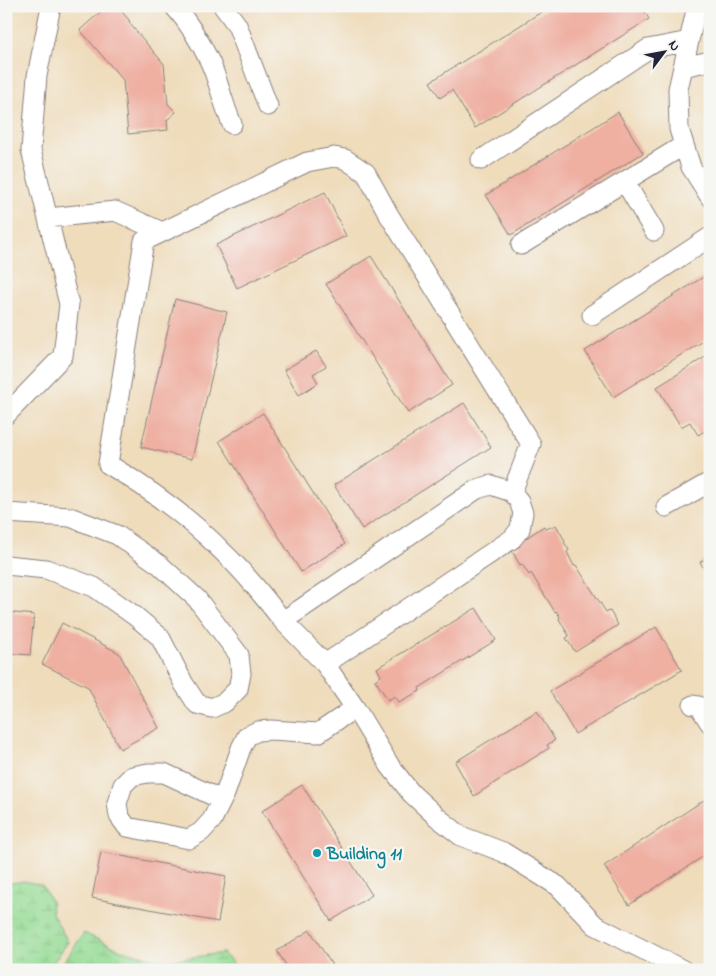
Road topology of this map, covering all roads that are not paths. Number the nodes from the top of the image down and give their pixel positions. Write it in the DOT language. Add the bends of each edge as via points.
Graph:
graph roads {
  1 [pos="51,6"];
  2 [pos="174,6"];
  3 [pos="224,6"];
  4 [pos="697,6"];
  5 [pos="689,41"];
  6 [pos="710,61"];
  7 [pos="683,67"];
  8 [pos="268,106"];
  9 [pos="232,124"];
  10 [pos="684,145"];
  11 [pos="481,160"];
  12 [pos="625,182"];
  13 [pos="710,197"];
  14 [pos="48,218"];
  15 [pos="654,231"];
  16 [pos="162,232"];
  17 [pos="710,237"];
  18 [pos="521,244"];
  19 [pos="592,315"];
  20 [pos="6,416"];
  21 [pos="710,482"];
  22 [pos="512,492"];
  23 [pos="666,507"];
  24 [pos="6,513"];
  25 [pos="6,565"];
  26 [pos="283,621"];
  27 [pos="325,664"];
  28 [pos="694,705"];
  29 [pos="355,708"];
  30 [pos="710,723"];
  31 [pos="222,800"];
  32 [pos="683,970"];
  1 -- 14 [label="street" via="37,76 31,150"];
  2 -- 9 [label="street" via="190,25 211,63"];
  3 -- 8 [label="street" via="237,25"];
  4 -- 5 [label="street"];
  5 -- 7 [label="street"];
  5 -- 11 [label="street" via="648,49"];
  6 -- 7 [label="street"];
  7 -- 10 [label="street" via="678,89 679,129"];
  10 -- 12 [label="street"];
  10 -- 13 [label="street" via="691,167"];
  12 -- 15 [label="street"];
  12 -- 18 [label="street"];
  14 -- 16 [label="street" via="115,211"];
  14 -- 20 [label="street" via="69,304 63,356"];
  16 -- 22 [label="street" via="307,162 334,157 345,159 366,173 532,444"];
  16 -- 26 [label="street" via="144,241 108,464 163,500 198,529 223,552"];
  17 -- 19 [label="street"];
  21 -- 23 [label="street"];
  22 -- 26 [label="street" via="491,485 477,489"];
  22 -- 27 [label="street" via="523,513 520,529 512,539"];
  24 -- 25 [label="street" via="70,517 117,535 160,564 197,599 239,655 241,674 238,689 225,702 212,708 197,704 160,637 135,616 94,587 46,569"];
  26 -- 27 [label="street"];
  27 -- 29 [label="street"];
  28 -- 30 [label="street" via="699,706"];
  29 -- 31 [label="street" via="318,733 271,730 247,736"];
  29 -- 32 [label="street" via="390,766 411,793 461,836 503,852 558,886 595,925"];
  31 -- 31 [label="street" via="212,820 201,832 188,838 127,827 118,816 116,803 123,786 132,776 148,772 164,773"];
}
